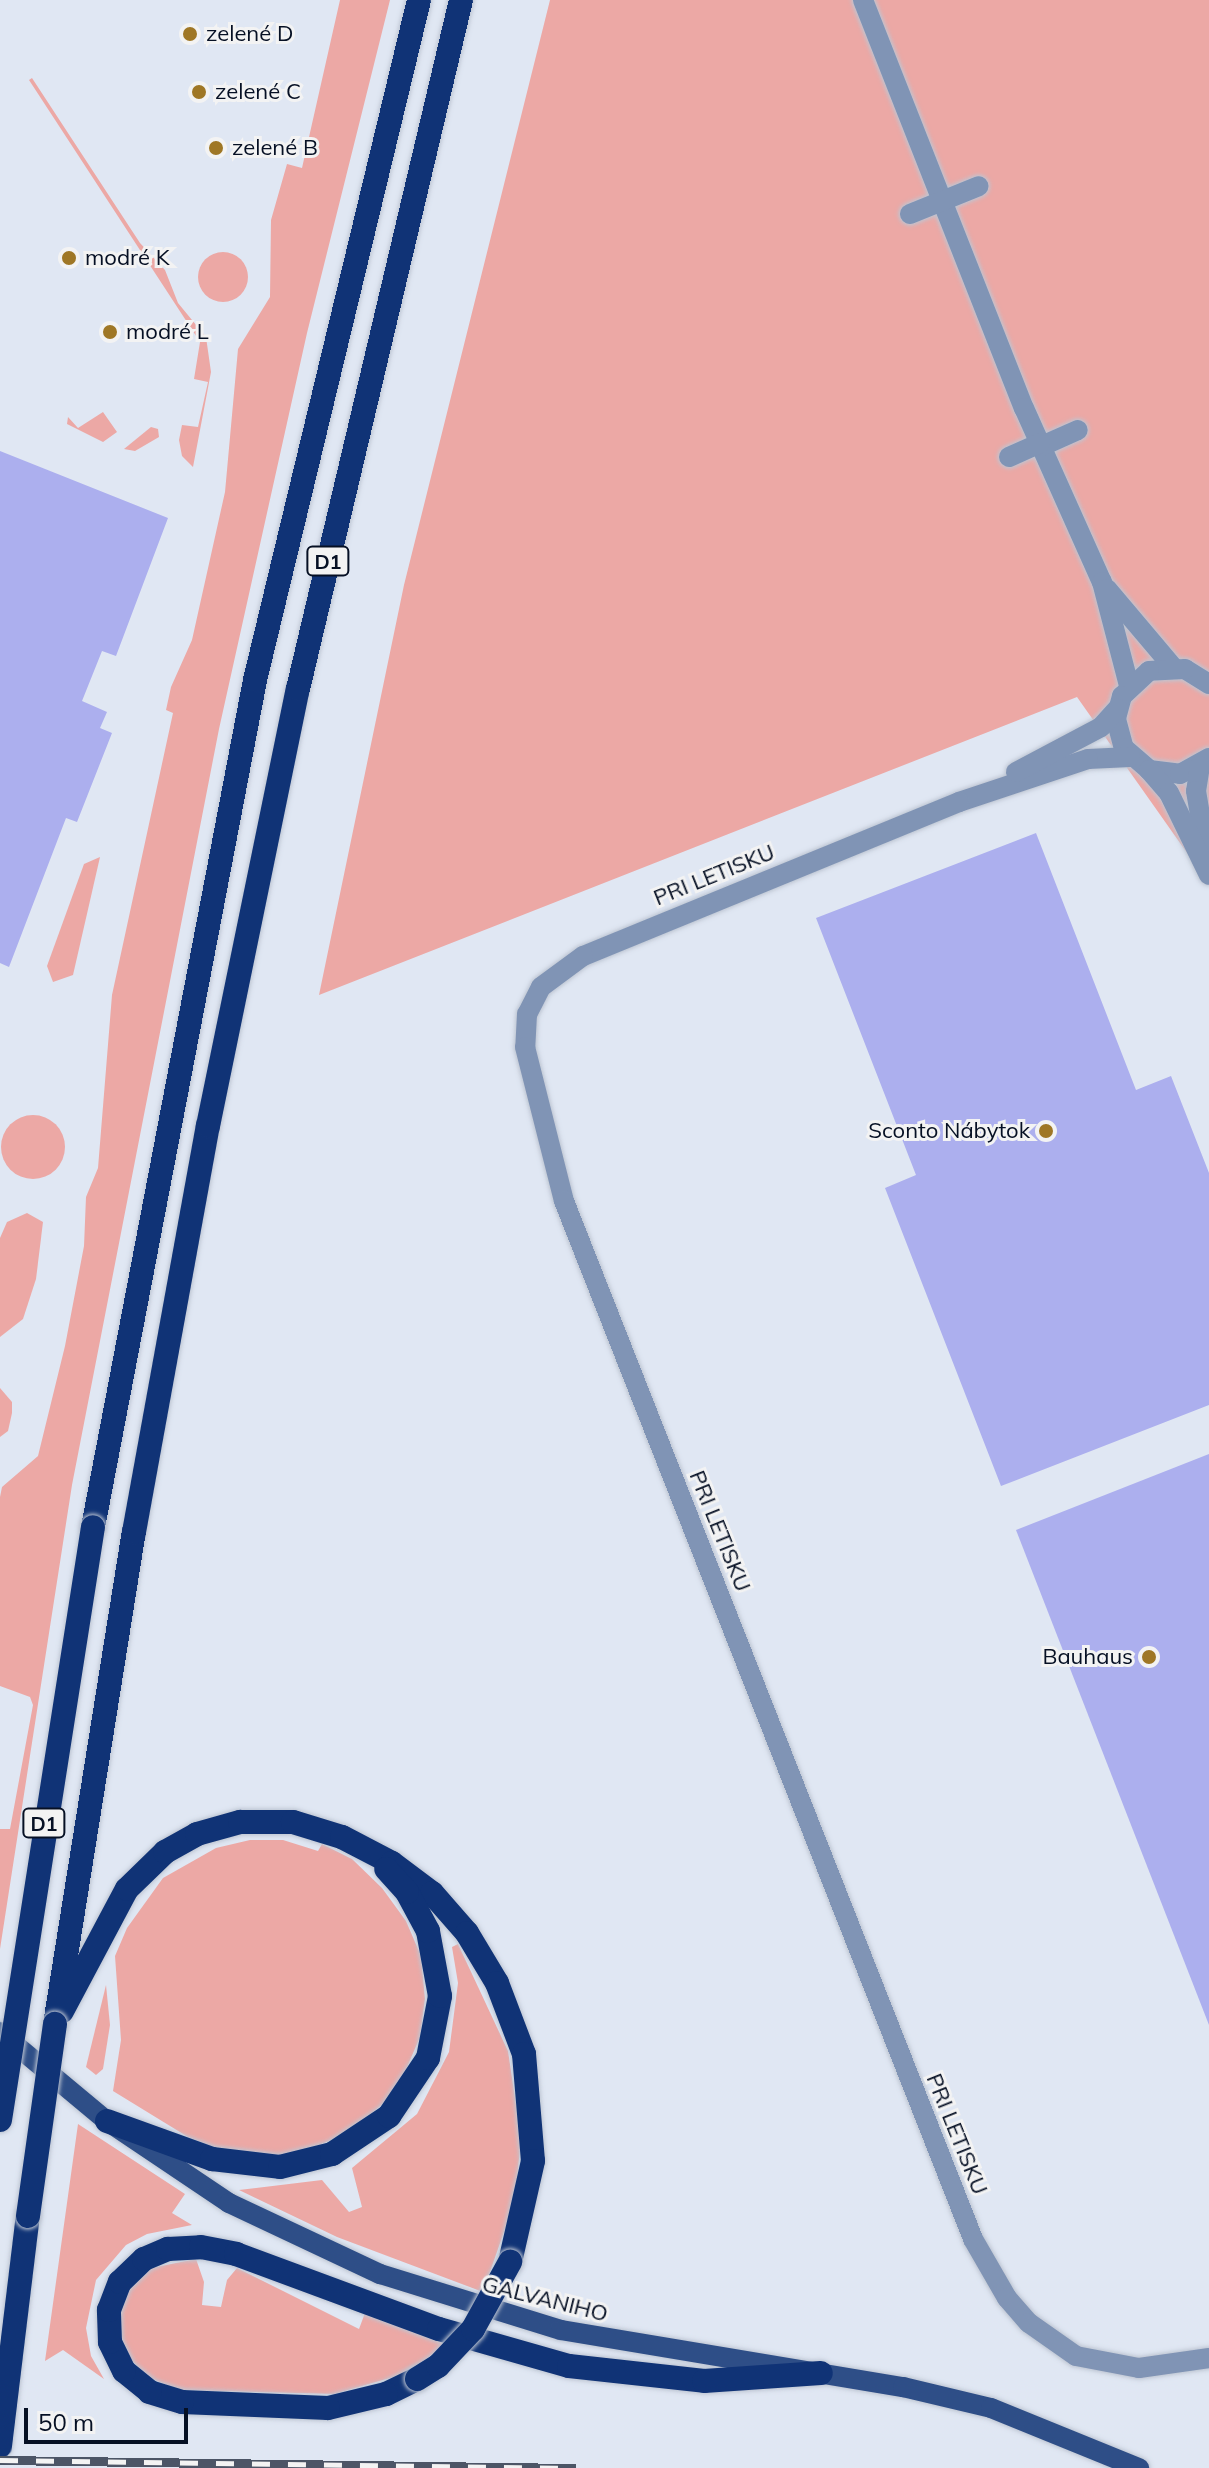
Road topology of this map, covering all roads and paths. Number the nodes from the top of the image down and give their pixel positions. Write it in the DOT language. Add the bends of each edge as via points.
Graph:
graph roads {
  1 [pos="419,0"];
  2 [pos="461,0"];
  3 [pos="863,0"];
  4 [pos="979,186"];
  5 [pos="943,201"];
  6 [pos="910,214"];
  7 [pos="1078,430"];
  8 [pos="1041,445"];
  9 [pos="1009,457"];
  10 [pos="1102,582"];
  11 [pos="1173,667"];
  12 [pos="1209,684"];
  13 [pos="1129,686"];
  14 [pos="1118,708"];
  15 [pos="1130,757"];
  16 [pos="1204,762"];
  17 [pos="1149,770"];
  18 [pos="959,802"];
  19 [pos="1209,862"];
  20 [pos="1209,875"];
  21 [pos="342,1837"];
  22 [pos="55,2024"];
  23 [pos="0,2032"];
  24 [pos="0,2120"];
  25 [pos="107,2121"];
  26 [pos="1209,2358"];
  27 [pos="821,2373"];
  28 [pos="0,2446"];
  29 [pos="1139,2468"];
  1 -- 24 [label="highway, D1, bridge" via="255,680 93,1527"];
  2 -- 22 [label="highway, D1" via="295,704 208,1126 134,1532"];
  3 -- 5 [label="street"];
  4 -- 5 [label="street"];
  5 -- 6 [label="street"];
  5 -- 8 [label="street"];
  7 -- 8 [label="street"];
  8 -- 9 [label="street"];
  8 -- 10 [label="street"];
  10 -- 11 [label="street"];
  10 -- 13 [label="street"];
  11 -- 12 [label="street"];
  11 -- 13 [label="street" via="1149,671"];
  13 -- 14 [label="street, PRI LETISKU"];
  14 -- 15 [label="street" via="1117,729"];
  14 -- 18 [label="street, PRI LETISKU" via="1092,732"];
  15 -- 17 [label="street"];
  15 -- 18 [label="street, PRI LETISKU" via="1088,759"];
  16 -- 17 [label="street" via="1170,775"];
  16 -- 19 [label="street" via="1196,791"];
  17 -- 20 [label="street" via="1169,793"];
  18 -- 26 [label="street, PRI LETISKU" via="566,965 541,987 527,1014 528,1067 564,1201 985,2262 1029,2323 1076,2356 1139,2368"];
  21 -- 22 [label="highway" via="268,1820 214,1828 151,1863 117,1903"];
  21 -- 25 [label="highway" via="399,1882 419,1912 435,1953 440,1996 434,2036 401,2102 352,2145 280,2167 212,2159"];
  21 -- 27 [label="highway, bridge" via="413,1876 451,1911 484,1957 512,2018 529,2078 534,2129 529,2187 510,2262 473,2329 438,2366 386,2394 328,2408 245,2409 182,2402 150,2392 124,2371 110,2342 109,2310 120,2282 144,2259 168,2249 201,2247 236,2254 439,2329 569,2366 704,2381"];
  22 -- 28 [label="highway, D1, bridge"];
  23 -- 25 [label="main road, GALVANIHO"];
  25 -- 27 [label="main road, GALVANIHO" via="229,2203 380,2274 464,2303 635,2346"];
  27 -- 29 [label="main road, GALVANIHO" via="991,2408"];
}
